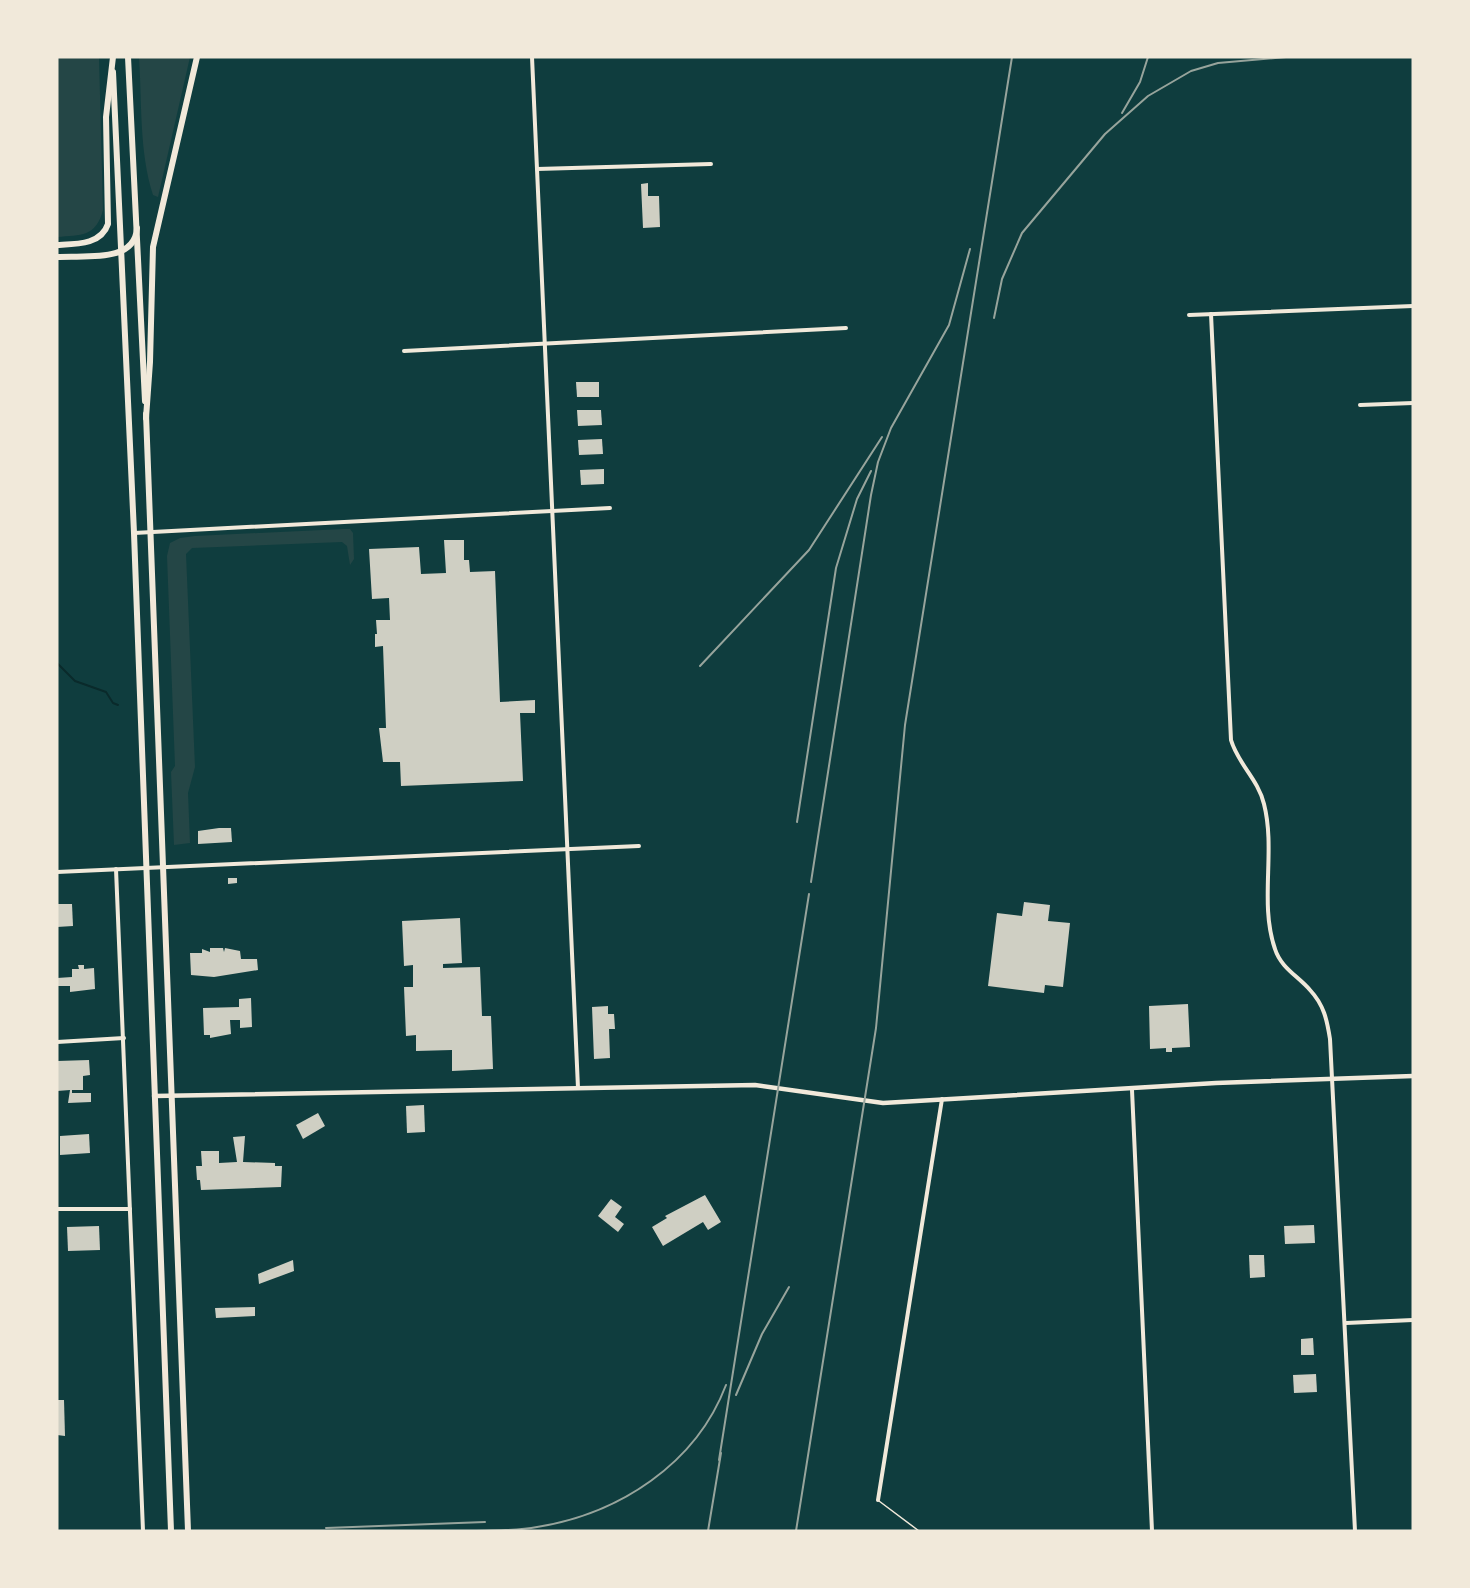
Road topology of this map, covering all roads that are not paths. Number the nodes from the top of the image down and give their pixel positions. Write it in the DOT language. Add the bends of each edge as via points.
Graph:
graph roads {
  1 [pos="113,57"];
  2 [pos="129,57"];
  3 [pos="196,57"];
  4 [pos="532,57"];
  5 [pos="711,164"];
  6 [pos="537,169"];
  7 [pos="137,228"];
  8 [pos="57,245"];
  9 [pos="122,252"];
  10 [pos="57,257"];
  11 [pos="1413,306"];
  12 [pos="1211,314"];
  13 [pos="1189,315"];
  14 [pos="846,328"];
  15 [pos="545,342"];
  16 [pos="404,351"];
  17 [pos="1413,403"];
  18 [pos="1360,405"];
  19 [pos="146,418"];
  20 [pos="610,508"];
  21 [pos="552,511"];
  22 [pos="152,532"];
  23 [pos="135,533"];
  24 [pos="639,846"];
  25 [pos="567,850"];
  26 [pos="162,867"];
  27 [pos="146,868"];
  28 [pos="116,869"];
  29 [pos="57,872"];
  30 [pos="124,1038"];
  31 [pos="57,1042"];
  32 [pos="1413,1076"];
  33 [pos="1332,1079"];
  34 [pos="578,1088"];
  35 [pos="1132,1090"];
  36 [pos="171,1095"];
  37 [pos="154,1096"];
  38 [pos="942,1099"];
  39 [pos="57,1209"];
  40 [pos="130,1209"];
  41 [pos="1413,1320"];
  42 [pos="1346,1323"];
  43 [pos="878,1500"];
  44 [pos="143,1531"];
  45 [pos="171,1531"];
  46 [pos="188,1531"];
  47 [pos="919,1531"];
  48 [pos="1152,1531"];
  49 [pos="1355,1531"];
  1 -- 8 [label="highway" via="106,117 108,224 103,235 94,240"];
  1 -- 9 [label="highway"];
  2 -- 7 [label="highway"];
  3 -- 19 [label="highway" via="153,247"];
  4 -- 6 [label="street"];
  5 -- 6 [label="street"];
  6 -- 15 [label="street"];
  7 -- 9 [label="highway" via="135,240"];
  7 -- 19 [label="highway"];
  9 -- 10 [label="highway"];
  9 -- 23 [label="highway"];
  11 -- 12 [label="street"];
  12 -- 13 [label="street"];
  12 -- 33 [label="street" via="1231,740 1265,805 1269,914 1275,951 1309,989 1326,1016"];
  14 -- 15 [label="street"];
  15 -- 16 [label="street"];
  15 -- 21 [label="street"];
  17 -- 18 [label="street"];
  19 -- 22 [label="highway"];
  20 -- 21 [label="street"];
  21 -- 22 [label="street"];
  21 -- 25 [label="street"];
  22 -- 23 [label="street"];
  22 -- 26 [label="highway"];
  23 -- 27 [label="highway"];
  24 -- 25 [label="street"];
  25 -- 26 [label="street"];
  25 -- 34 [label="street"];
  26 -- 27 [label="street"];
  26 -- 36 [label="highway"];
  27 -- 28 [label="street"];
  27 -- 37 [label="highway"];
  28 -- 29 [label="street"];
  28 -- 30 [label="street"];
  30 -- 31 [label="street"];
  30 -- 40 [label="street"];
  32 -- 33 [label="street"];
  33 -- 35 [label="street"];
  33 -- 42 [label="street"];
  34 -- 36 [label="street"];
  34 -- 38 [label="street" via="755,1085 883,1103"];
  35 -- 38 [label="street"];
  35 -- 48 [label="street"];
  36 -- 37 [label="street"];
  36 -- 46 [label="highway"];
  37 -- 45 [label="highway"];
  38 -- 43 [label="street"];
  39 -- 40 [label="street"];
  40 -- 44 [label="street"];
  41 -- 42 [label="street"];
  42 -- 49 [label="street"];
  43 -- 47 [label="lane"];
}
